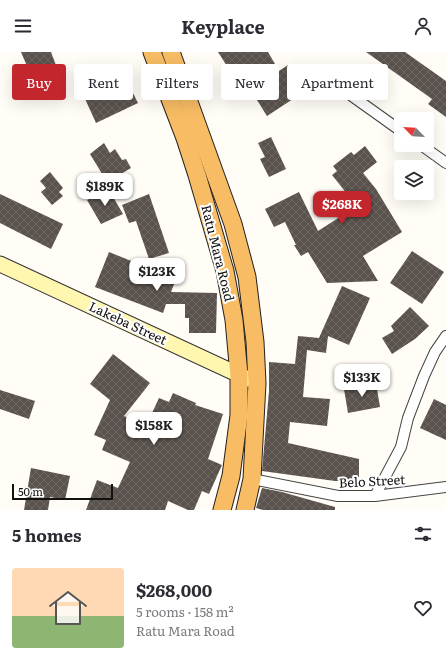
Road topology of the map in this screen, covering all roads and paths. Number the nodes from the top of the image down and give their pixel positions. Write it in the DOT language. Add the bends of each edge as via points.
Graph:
graph roads {
  1 [pos="152,52"];
  2 [pos="171,52"];
  3 [pos="358,100"];
  4 [pos="394,126"];
  5 [pos="431,152"];
  6 [pos="446,163"];
  7 [pos="0,264"];
  8 [pos="446,336"];
  9 [pos="239,374"];
  10 [pos="257,383"];
  11 [pos="230,476"];
  12 [pos="252,479"];
  13 [pos="446,487"];
  14 [pos="375,496"];
  15 [pos="222,510"];
  16 [pos="245,510"];
  1 -- 9 [label="highway, Ratu Mara Road" via="185,138 225,271 234,320"];
  2 -- 10 [label="highway, Ratu Mara Road" via="222,190 241,252 251,308"];
  3 -- 4 [label="street"];
  5 -- 6 [label="street"];
  7 -- 9 [label="main road, Lakeba Street"];
  8 -- 14 [label="street" via="424,376 408,418 401,447"];
  9 -- 10 [label="main road, Lakeba Street"];
  9 -- 11 [label="highway, Ratu Mara Road" via="239,415"];
  10 -- 12 [label="highway, Ratu Mara Road"];
  11 -- 12 [label="highway"];
  11 -- 15 [label="highway, Ratu Mara Road"];
  12 -- 14 [label="street, Belo Street" via="338,496"];
  12 -- 16 [label="highway, Ratu Mara Road"];
  13 -- 14 [label="street, Belo Street"];
}
